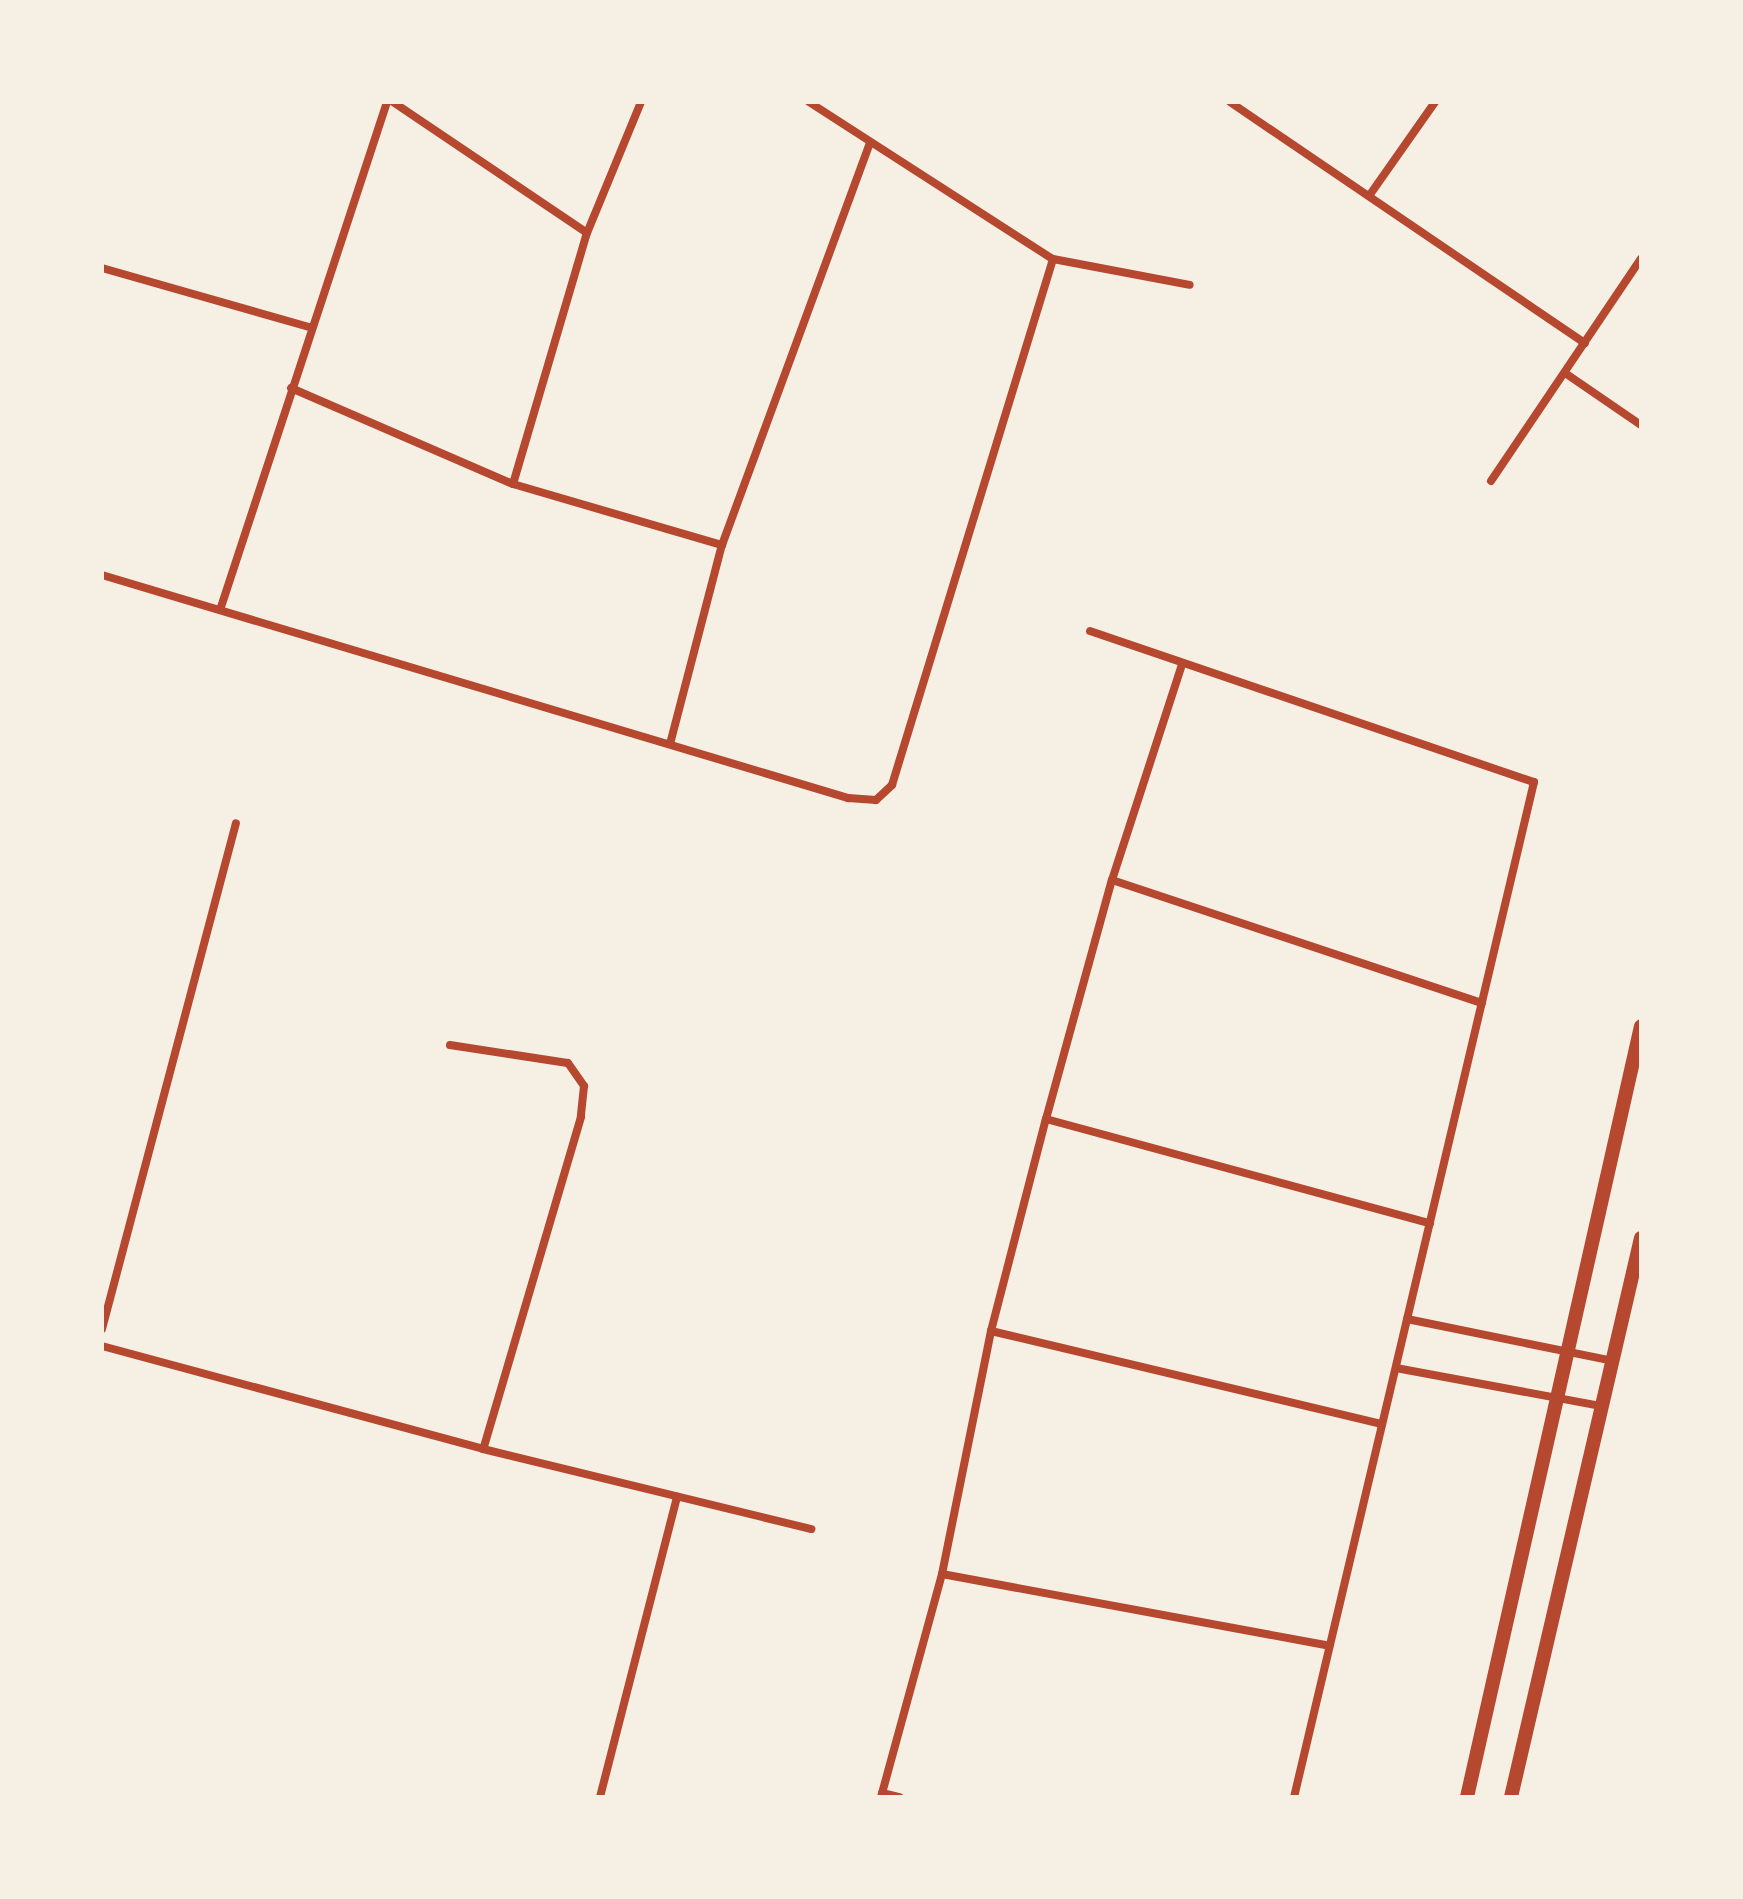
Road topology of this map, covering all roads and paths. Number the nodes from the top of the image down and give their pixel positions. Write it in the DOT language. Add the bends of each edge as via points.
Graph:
graph roads {
  1 [pos="390,102"];
  2 [pos="641,102"];
  3 [pos="809,102"];
  4 [pos="1230,102"];
  5 [pos="1435,102"];
  6 [pos="870,142"];
  7 [pos="1369,196"];
  8 [pos="587,233"];
  9 [pos="1053,259"];
  10 [pos="1641,259"];
  11 [pos="102,268"];
  12 [pos="1190,285"];
  13 [pos="312,328"];
  14 [pos="1585,343"];
  15 [pos="1565,373"];
  16 [pos="291,388"];
  17 [pos="1641,425"];
  18 [pos="1491,481"];
  19 [pos="513,484"];
  20 [pos="722,545"];
  21 [pos="102,575"];
  22 [pos="221,607"];
  23 [pos="1090,631"];
  24 [pos="1182,664"];
  25 [pos="670,744"];
  26 [pos="236,823"];
  27 [pos="1112,880"];
  28 [pos="1482,1003"];
  29 [pos="1641,1026"];
  30 [pos="450,1045"];
  31 [pos="1046,1119"];
  32 [pos="1430,1223"];
  33 [pos="1641,1238"];
  34 [pos="1407,1319"];
  35 [pos="102,1329"];
  36 [pos="991,1331"];
  37 [pos="102,1346"];
  38 [pos="1567,1352"];
  39 [pos="1613,1361"];
  40 [pos="1396,1368"];
  41 [pos="1557,1398"];
  42 [pos="1602,1406"];
  43 [pos="1382,1424"];
  44 [pos="483,1449"];
  45 [pos="677,1497"];
  46 [pos="811,1529"];
  47 [pos="942,1574"];
  48 [pos="1329,1646"];
  49 [pos="881,1795"];
  50 [pos="600,1797"];
  51 [pos="900,1797"];
  52 [pos="1294,1797"];
  53 [pos="1467,1797"];
  54 [pos="1511,1797"];
  1 -- 8 [label="street"];
  1 -- 13 [label="street"];
  2 -- 8 [label="street"];
  3 -- 6 [label="street"];
  4 -- 7 [label="street"];
  5 -- 7 [label="street"];
  6 -- 9 [label="street"];
  6 -- 20 [label="street"];
  7 -- 14 [label="street"];
  8 -- 19 [label="street"];
  9 -- 12 [label="street"];
  9 -- 25 [label="street" via="892,785 876,800 848,798"];
  10 -- 14 [label="street"];
  11 -- 13 [label="street"];
  13 -- 16 [label="street"];
  14 -- 15 [label="street"];
  15 -- 17 [label="street"];
  15 -- 18 [label="street"];
  16 -- 19 [label="street"];
  16 -- 22 [label="street"];
  19 -- 20 [label="street"];
  20 -- 25 [label="street"];
  21 -- 22 [label="street"];
  22 -- 25 [label="street"];
  23 -- 24 [label="street"];
  24 -- 27 [label="street"];
  24 -- 28 [label="street" via="1534,782"];
  26 -- 35 [label="street"];
  27 -- 28 [label="street"];
  27 -- 31 [label="street"];
  28 -- 32 [label="street"];
  29 -- 38 [label="street"];
  30 -- 44 [label="street" via="568,1063 584,1086 581,1117"];
  31 -- 32 [label="street"];
  31 -- 36 [label="street"];
  32 -- 34 [label="street"];
  33 -- 39 [label="street"];
  34 -- 38 [label="street"];
  34 -- 40 [label="street"];
  36 -- 43 [label="street"];
  36 -- 47 [label="street"];
  37 -- 44 [label="street"];
  38 -- 39 [label="street"];
  38 -- 41 [label="street"];
  39 -- 42 [label="street"];
  40 -- 41 [label="street"];
  40 -- 43 [label="street"];
  41 -- 42 [label="street"];
  41 -- 53 [label="street"];
  42 -- 54 [label="street"];
  43 -- 48 [label="street"];
  44 -- 45 [label="street"];
  45 -- 46 [label="street"];
  45 -- 50 [label="street"];
  47 -- 48 [label="street"];
  47 -- 49 [label="street"];
  48 -- 52 [label="street"];
  49 -- 51 [label="street"];
}
